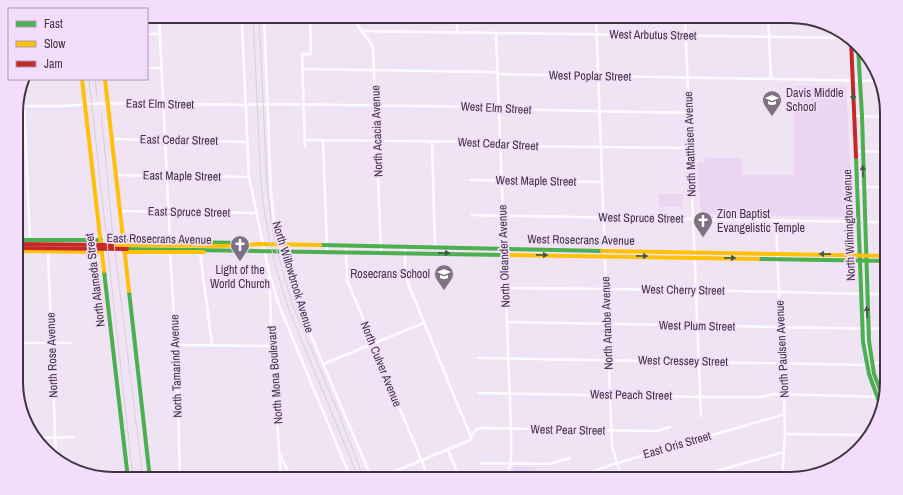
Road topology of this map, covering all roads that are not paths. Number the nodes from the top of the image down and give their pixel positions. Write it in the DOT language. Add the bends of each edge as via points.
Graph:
graph roads {
  1 [pos="159,23"];
  2 [pos="264,23"];
  3 [pos="310,23"];
  4 [pos="357,23"];
  5 [pos="457,23"];
  6 [pos="596,23"];
  7 [pos="685,23"];
  8 [pos="768,23"];
  9 [pos="242,25"];
  10 [pos="361,31"];
  11 [pos="457,32"];
  12 [pos="496,33"];
  13 [pos="148,34"];
  14 [pos="160,34"];
  15 [pos="596,34"];
  16 [pos="686,36"];
  17 [pos="769,37"];
  18 [pos="840,38"];
  19 [pos="850,46"];
  20 [pos="858,54"];
  21 [pos="148,68"];
  22 [pos="162,68"];
  23 [pos="302,69"];
  24 [pos="374,70"];
  25 [pos="497,74"];
  26 [pos="598,76"];
  27 [pos="688,78"];
  28 [pos="771,79"];
  29 [pos="82,80"];
  30 [pos="105,80"];
  31 [pos="852,81"];
  32 [pos="859,81"];
  33 [pos="874,81"];
  34 [pos="24,102"];
  35 [pos="108,104"];
  36 [pos="267,104"];
  37 [pos="303,104"];
  38 [pos="85,105"];
  39 [pos="163,105"];
  40 [pos="247,105"];
  41 [pos="24,106"];
  42 [pos="375,106"];
  43 [pos="498,110"];
  44 [pos="600,111"];
  45 [pos="689,113"];
  46 [pos="854,116"];
  47 [pos="862,116"];
  48 [pos="880,117"];
  49 [pos="112,139"];
  50 [pos="166,140"];
  51 [pos="304,140"];
  52 [pos="323,140"];
  53 [pos="377,140"];
  54 [pos="432,141"];
  55 [pos="247,142"];
  56 [pos="500,144"];
  57 [pos="305,147"];
  58 [pos="601,147"];
  59 [pos="691,148"];
  60 [pos="856,151"];
  61 [pos="862,151"];
  62 [pos="880,152"];
  63 [pos="115,175"];
  64 [pos="168,175"];
  65 [pos="250,177"];
  66 [pos="470,180"];
  67 [pos="501,181"];
  68 [pos="602,182"];
  69 [pos="857,187"];
  70 [pos="864,187"];
  71 [pos="880,187"];
  72 [pos="120,211"];
  73 [pos="170,211"];
  74 [pos="257,213"];
  75 [pos="472,215"];
  76 [pos="503,216"];
  77 [pos="604,217"];
  78 [pos="694,218"];
  79 [pos="776,220"];
  80 [pos="859,222"];
  81 [pos="865,222"];
  82 [pos="880,222"];
  83 [pos="23,240"];
  84 [pos="30,240"];
  85 [pos="101,240"];
  86 [pos="123,241"];
  87 [pos="170,241"];
  88 [pos="258,244"];
  89 [pos="264,244"];
  90 [pos="23,245"];
  91 [pos="278,245"];
  92 [pos="327,246"];
  93 [pos="346,246"];
  94 [pos="381,246"];
  95 [pos="180,247"];
  96 [pos="405,247"];
  97 [pos="435,247"];
  98 [pos="23,248"];
  99 [pos="48,248"];
  100 [pos="503,249"];
  101 [pos="23,250"];
  102 [pos="266,250"];
  103 [pos="605,250"];
  104 [pos="260,251"];
  105 [pos="277,251"];
  106 [pos="282,251"];
  107 [pos="327,251"];
  108 [pos="102,252"];
  109 [pos="124,252"];
  110 [pos="170,252"];
  111 [pos="200,252"];
  112 [pos="346,252"];
  113 [pos="381,252"];
  114 [pos="695,252"];
  115 [pos="405,253"];
  116 [pos="778,253"];
  117 [pos="503,254"];
  118 [pos="860,255"];
  119 [pos="866,255"];
  120 [pos="605,256"];
  121 [pos="880,256"];
  122 [pos="695,257"];
  123 [pos="778,259"];
  124 [pos="860,260"];
  125 [pos="866,260"];
  126 [pos="880,261"];
  127 [pos="269,272"];
  128 [pos="505,288"];
  129 [pos="606,289"];
  130 [pos="696,290"];
  131 [pos="779,292"];
  132 [pos="861,294"];
  133 [pos="866,294"];
  134 [pos="880,294"];
  135 [pos="507,322"];
  136 [pos="424,323"];
  137 [pos="607,324"];
  138 [pos="698,325"];
  139 [pos="781,328"];
  140 [pos="862,329"];
  141 [pos="868,329"];
  142 [pos="880,329"];
  143 [pos="23,342"];
  144 [pos="52,343"];
  145 [pos="71,343"];
  146 [pos="373,343"];
  147 [pos="176,345"];
  148 [pos="212,345"];
  149 [pos="272,346"];
  150 [pos="478,358"];
  151 [pos="508,358"];
  152 [pos="609,360"];
  153 [pos="699,362"];
  154 [pos="782,362"];
  155 [pos="880,362"];
  156 [pos="323,364"];
  157 [pos="872,364"];
  158 [pos="866,365"];
  159 [pos="880,388"];
  160 [pos="478,393"];
  161 [pos="509,393"];
  162 [pos="610,395"];
  163 [pos="783,395"];
  164 [pos="876,396"];
  165 [pos="701,397"];
  166 [pos="878,400"];
  167 [pos="784,414"];
  168 [pos="701,416"];
  169 [pos="670,427"];
  170 [pos="511,428"];
  171 [pos="611,431"];
  172 [pos="784,434"];
  173 [pos="863,434"];
  174 [pos="43,438"];
  175 [pos="55,438"];
  176 [pos="74,438"];
  177 [pos="471,438"];
  178 [pos="448,450"];
  179 [pos="56,451"];
  180 [pos="784,452"];
  181 [pos="280,454"];
  182 [pos="570,458"];
  183 [pos="422,460"];
  184 [pos="481,463"];
  185 [pos="617,463"];
  186 [pos="511,464"];
  187 [pos="127,472"];
  188 [pos="149,472"];
  189 [pos="180,472"];
  190 [pos="281,472"];
  191 [pos="288,472"];
  192 [pos="348,472"];
  193 [pos="369,472"];
  194 [pos="393,472"];
  195 [pos="427,472"];
  196 [pos="457,472"];
  197 [pos="510,472"];
  198 [pos="593,472"];
  199 [pos="620,472"];
  200 [pos="712,472"];
  201 [pos="782,472"];
  202 [pos="796,472"];
  1 -- 14 [label="street"];
  2 -- 36 [label="street, North Willowbrook Avenue"];
  3 -- 23 [label="street" via="311,54 302,54"];
  4 -- 10 [label="street, North Acacia Avenue"];
  5 -- 11 [label="street"];
  6 -- 15 [label="street"];
  7 -- 16 [label="street, North Matthisen Avenue"];
  8 -- 17 [label="street"];
  9 -- 40 [label="street, North Willowbrook Avenue"];
  10 -- 11 [label="street, West Arbutus Street"];
  10 -- 24 [label="street, North Acacia Avenue" via="373,48"];
  11 -- 12 [label="street, West Arbutus Street"];
  12 -- 15 [label="street, West Arbutus Street"];
  12 -- 25 [label="street, North Oleander Avenue"];
  13 -- 14 [label="street"];
  14 -- 22 [label="street"];
  15 -- 16 [label="street, West Arbutus Street"];
  15 -- 26 [label="street"];
  16 -- 17 [label="street, West Arbutus Street"];
  16 -- 27 [label="street, North Matthisen Avenue"];
  17 -- 18 [label="street, West Arbutus Street"];
  17 -- 28 [label="street"];
  19 -- 31 [label="main road, North Wilmington Avenue"];
  20 -- 32 [label="main road, North Wilmington Avenue"];
  21 -- 22 [label="street"];
  22 -- 39 [label="street"];
  23 -- 24 [label="street, West Poplar Street"];
  23 -- 37 [label="street"];
  24 -- 25 [label="street, West Poplar Street"];
  24 -- 42 [label="street, North Acacia Avenue"];
  25 -- 26 [label="street, West Poplar Street"];
  25 -- 43 [label="street, North Oleander Avenue"];
  26 -- 27 [label="street, West Poplar Street"];
  26 -- 44 [label="street"];
  27 -- 28 [label="street, West Poplar Street"];
  27 -- 45 [label="street, North Matthisen Avenue"];
  28 -- 31 [label="street, West Poplar Street"];
  29 -- 38 [label="main road, North Alameda Street"];
  30 -- 35 [label="main road"];
  31 -- 32 [label="street, West Poplar Street"];
  31 -- 46 [label="main road, North Wilmington Avenue, one-way"];
  32 -- 33 [label="street, West Poplar Street"];
  32 -- 47 [label="main road, North Wilmington Avenue"];
  34 -- 41 [label="street"];
  35 -- 38 [label="street, East Elm Street"];
  35 -- 39 [label="street, East Elm Street"];
  35 -- 49 [label="main road"];
  36 -- 37 [label="street, East Elm Street"];
  36 -- 40 [label="street, East Elm Street"];
  36 -- 91 [label="street, North Willowbrook Avenue" via="272,209"];
  37 -- 42 [label="street, West Elm Street"];
  37 -- 51 [label="street"];
  38 -- 41 [label="street, East Elm Street"];
  38 -- 85 [label="main road, North Alameda Street"];
  39 -- 40 [label="street, East Elm Street"];
  39 -- 50 [label="street"];
  40 -- 55 [label="street, North Willowbrook Avenue"];
  41 -- 84 [label="street"];
  42 -- 43 [label="street, West Elm Street" via="494,106"];
  42 -- 53 [label="street, North Acacia Avenue"];
  43 -- 44 [label="street, West Elm Street"];
  43 -- 56 [label="street, North Oleander Avenue"];
  44 -- 45 [label="street, West Elm Street"];
  44 -- 58 [label="street, North Aranbe Avenue"];
  45 -- 59 [label="street, North Matthisen Avenue"];
  46 -- 47 [label="street"];
  46 -- 60 [label="main road, North Wilmington Avenue"];
  47 -- 48 [label="street"];
  47 -- 61 [label="main road, North Wilmington Avenue"];
  49 -- 50 [label="street, East Cedar Street"];
  49 -- 63 [label="main road"];
  50 -- 55 [label="street, East Cedar Street"];
  50 -- 64 [label="street"];
  51 -- 52 [label="street, West Cedar Street"];
  51 -- 57 [label="street"];
  52 -- 53 [label="street, West Cedar Street"];
  52 -- 92 [label="street"];
  53 -- 54 [label="street, West Cedar Street"];
  53 -- 94 [label="street, North Acacia Avenue"];
  54 -- 56 [label="street, West Cedar Street"];
  54 -- 97 [label="street"];
  55 -- 65 [label="street, North Willowbrook Avenue"];
  56 -- 58 [label="street, West Cedar Street"];
  56 -- 67 [label="street, North Oleander Avenue"];
  58 -- 59 [label="street, West Cedar Street"];
  58 -- 68 [label="street, North Aranbe Avenue"];
  59 -- 78 [label="street, North Matthisen Avenue"];
  60 -- 61 [label="street"];
  60 -- 69 [label="main road, North Wilmington Avenue"];
  61 -- 62 [label="street"];
  70 -- 61 [label="main road, North Wilmington Avenue, one-way"];
  63 -- 64 [label="street, East Maple Street"];
  63 -- 72 [label="main road"];
  64 -- 65 [label="street, East Maple Street"];
  64 -- 73 [label="street"];
  65 -- 74 [label="street, North Willowbrook Avenue"];
  66 -- 67 [label="street, West Maple Street"];
  67 -- 68 [label="street, West Maple Street"];
  67 -- 76 [label="street, North Oleander Avenue"];
  68 -- 77 [label="street, North Aranbe Avenue"];
  69 -- 70 [label="street"];
  69 -- 80 [label="main road, North Wilmington Avenue"];
  70 -- 71 [label="street"];
  70 -- 81 [label="main road, North Wilmington Avenue"];
  72 -- 73 [label="street, East Spruce Street"];
  72 -- 86 [label="main road"];
  73 -- 74 [label="street, East Spruce Street"];
  73 -- 87 [label="street"];
  74 -- 89 [label="street, North Willowbrook Avenue"];
  75 -- 76 [label="street, West Spruce Street"];
  76 -- 77 [label="street, West Spruce Street"];
  76 -- 100 [label="street, North Oleander Avenue"];
  77 -- 78 [label="street, West Spruce Street"];
  77 -- 103 [label="street, North Aranbe Avenue"];
  78 -- 79 [label="street, West Spruce Street"];
  78 -- 114 [label="street, North Matthisen Avenue"];
  79 -- 80 [label="street, West Spruce Street"];
  79 -- 116 [label="street, North Paulsen Avenue"];
  80 -- 118 [label="main road, North Wilmington Avenue"];
  81 -- 82 [label="street"];
  81 -- 119 [label="main road, North Wilmington Avenue"];
  83 -- 84 [label="main road"];
  84 -- 85 [label="main road"];
  85 -- 108 [label="main road, North Alameda Street"];
  86 -- 87 [label="main road"];
  86 -- 109 [label="main road"];
  87 -- 88 [label="main road"];
  88 -- 89 [label="main road, East Rosecrans Avenue"];
  88 -- 95 [label="main road, East Rosecrans Avenue"];
  89 -- 91 [label="main road, East Rosecrans Avenue"];
  89 -- 102 [label="street, North Willowbrook Avenue"];
  90 -- 99 [label="main road, East Rosecrans Avenue"];
  91 -- 92 [label="main road, West Rosecrans Avenue"];
  91 -- 106 [label="street, North Willowbrook Avenue"];
  92 -- 93 [label="main road, West Rosecrans Avenue"];
  92 -- 107 [label="street"];
  93 -- 94 [label="main road, West Rosecrans Avenue"];
  93 -- 112 [label="street, North Culver Avenue"];
  94 -- 96 [label="main road, West Rosecrans Avenue"];
  94 -- 113 [label="street, North Acacia Avenue"];
  95 -- 99 [label="main road, East Rosecrans Avenue"];
  95 -- 104 [label="main road, East Rosecrans Avenue"];
  96 -- 97 [label="main road, West Rosecrans Avenue"];
  96 -- 115 [label="street"];
  97 -- 100 [label="main road, West Rosecrans Avenue"];
  98 -- 99 [label="main road, East Rosecrans Avenue"];
  99 -- 101 [label="main road"];
  99 -- 108 [label="main road"];
  99 -- 144 [label="street, North Rose Avenue"];
  100 -- 103 [label="main road, West Rosecrans Avenue"];
  100 -- 117 [label="street, North Oleander Avenue"];
  102 -- 104 [label="main road, East Rosecrans Avenue"];
  102 -- 105 [label="main road, East Rosecrans Avenue"];
  102 -- 127 [label="street, North Willowbrook Avenue"];
  103 -- 114 [label="main road, West Rosecrans Avenue"];
  103 -- 120 [label="street, North Aranbe Avenue"];
  104 -- 111 [label="main road"];
  105 -- 106 [label="main road, West Rosecrans Avenue"];
  106 -- 107 [label="main road, West Rosecrans Avenue"];
  106 -- 156 [label="street, North Willowbrook Avenue" via="304,319"];
  107 -- 112 [label="main road, West Rosecrans Avenue"];
  108 -- 187 [label="main road, North Alameda Street"];
  109 -- 110 [label="main road"];
  109 -- 188 [label="main road"];
  110 -- 111 [label="main road"];
  110 -- 147 [label="street, North Tamarind Avenue"];
  111 -- 148 [label="street"];
  112 -- 113 [label="main road, West Rosecrans Avenue"];
  112 -- 146 [label="street, North Culver Avenue" via="346,280"];
  113 -- 115 [label="main road, West Rosecrans Avenue"];
  114 -- 116 [label="main road, West Rosecrans Avenue"];
  114 -- 122 [label="street, North Matthisen Avenue"];
  115 -- 117 [label="main road, West Rosecrans Avenue, one-way"];
  115 -- 136 [label="street" via="405,276"];
  118 -- 116 [label="main road, West Rosecrans Avenue, one-way"];
  116 -- 123 [label="street, North Paulsen Avenue"];
  117 -- 120 [label="main road, West Rosecrans Avenue, one-way"];
  117 -- 128 [label="street, North Oleander Avenue"];
  118 -- 119 [label="main road, West Rosecrans Avenue"];
  118 -- 124 [label="main road, North Wilmington Avenue"];
  119 -- 121 [label="main road, West Rosecrans Avenue"];
  119 -- 125 [label="main road, North Wilmington Avenue"];
  120 -- 122 [label="main road, West Rosecrans Avenue, one-way"];
  120 -- 129 [label="street, North Aranbe Avenue"];
  122 -- 123 [label="main road, West Rosecrans Avenue, one-way"];
  122 -- 130 [label="street, North Matthisen Avenue"];
  123 -- 124 [label="main road, West Rosecrans Avenue"];
  123 -- 131 [label="street, North Paulsen Avenue"];
  124 -- 125 [label="main road, West Rosecrans Avenue"];
  124 -- 132 [label="main road, North Wilmington Avenue"];
  125 -- 126 [label="main road, West Rosecrans Avenue"];
  125 -- 133 [label="main road, North Wilmington Avenue"];
  127 -- 149 [label="street, North Mona Boulevard"];
  127 -- 192 [label="street, North Willowbrook Avenue" via="278,302"];
  128 -- 129 [label="street, West Cherry Street"];
  128 -- 135 [label="street, North Oleander Avenue"];
  129 -- 130 [label="street, West Cherry Street"];
  129 -- 137 [label="street, North Aranbe Avenue"];
  130 -- 131 [label="street, West Cherry Street"];
  130 -- 138 [label="street, North Matthisen Avenue"];
  131 -- 132 [label="street, West Cherry Street"];
  131 -- 139 [label="street, North Paulsen Avenue"];
  132 -- 140 [label="main road, North Wilmington Avenue"];
  133 -- 134 [label="street"];
  141 -- 133 [label="main road, North Wilmington Avenue, one-way"];
  135 -- 137 [label="street, West Plum Street"];
  135 -- 151 [label="street, North Oleander Avenue"];
  136 -- 146 [label="street"];
  136 -- 177 [label="street"];
  137 -- 138 [label="street, West Plum Street"];
  137 -- 152 [label="street, North Aranbe Avenue"];
  138 -- 139 [label="street, West Plum Street"];
  138 -- 153 [label="street, North Matthisen Avenue"];
  139 -- 140 [label="street, West Plum Street"];
  139 -- 154 [label="street, North Paulsen Avenue"];
  140 -- 141 [label="street, West Plum Street"];
  140 -- 158 [label="main road, North Wilmington Avenue"];
  141 -- 142 [label="street, West Plum Street"];
  141 -- 157 [label="main road, North Wilmington Avenue"];
  143 -- 144 [label="street"];
  144 -- 145 [label="street"];
  144 -- 175 [label="street, North Rose Avenue"];
  146 -- 156 [label="street"];
  146 -- 183 [label="street, North Culver Avenue"];
  147 -- 148 [label="street"];
  147 -- 189 [label="street, North Tamarind Avenue"];
  148 -- 149 [label="street"];
  149 -- 181 [label="street, North Mona Boulevard"];
  150 -- 151 [label="street, West Cressey Street"];
  151 -- 152 [label="street, West Cressey Street"];
  151 -- 161 [label="street, North Oleander Avenue"];
  152 -- 153 [label="street, West Cressey Street"];
  152 -- 162 [label="street, North Aranbe Avenue"];
  153 -- 154 [label="street, West Cressey Street"];
  153 -- 165 [label="street, North Matthisen Avenue"];
  154 -- 158 [label="street, West Cressey Street"];
  154 -- 163 [label="street, North Paulsen Avenue"];
  155 -- 157 [label="street, West Cressey Street"];
  156 -- 193 [label="street, North Willowbrook Avenue"];
  157 -- 158 [label="street, West Cressey Street"];
  157 -- 159 [label="main road, North Wilmington Avenue"];
  158 -- 164 [label="main road, North Wilmington Avenue"];
  160 -- 161 [label="street, West Peach Street"];
  161 -- 162 [label="street, West Peach Street"];
  161 -- 170 [label="street, North Oleander Avenue"];
  162 -- 165 [label="street, West Peach Street"];
  162 -- 171 [label="street, North Aranbe Avenue"];
  163 -- 164 [label="street, West Peach Street"];
  163 -- 165 [label="street, West Peach Street"];
  163 -- 167 [label="street, North Paulsen Avenue"];
  164 -- 166 [label="main road, North Wilmington Avenue"];
  165 -- 168 [label="street, North Matthisen Avenue"];
  167 -- 172 [label="street, North Paulsen Avenue"];
  167 -- 185 [label="street, East Oris Street"];
  169 -- 171 [label="street, West Pear Street" via="656,431"];
  170 -- 171 [label="street, West Pear Street"];
  170 -- 177 [label="street, West Pear Street" via="477,429"];
  170 -- 186 [label="street, North Oleander Avenue"];
  171 -- 185 [label="street, North Aranbe Avenue"];
  172 -- 173 [label="street"];
  172 -- 180 [label="street, North Paulsen Avenue"];
  174 -- 175 [label="street"];
  175 -- 176 [label="street"];
  175 -- 179 [label="street, North Rose Avenue"];
  177 -- 178 [label="street"];
  178 -- 183 [label="street"];
  178 -- 196 [label="street"];
  180 -- 200 [label="street"];
  180 -- 201 [label="street, North Paulsen Avenue"];
  181 -- 190 [label="street, North Mona Boulevard"];
  181 -- 191 [label="street"];
  182 -- 186 [label="street" via="549,464"];
  183 -- 194 [label="street"];
  183 -- 195 [label="street, North Culver Avenue"];
  184 -- 186 [label="street"];
  185 -- 198 [label="street, East Oris Street"];
  185 -- 199 [label="street, North Aranbe Avenue"];
  186 -- 197 [label="street, North Oleander Avenue"];
  201 -- 202 [label="street"];
}
